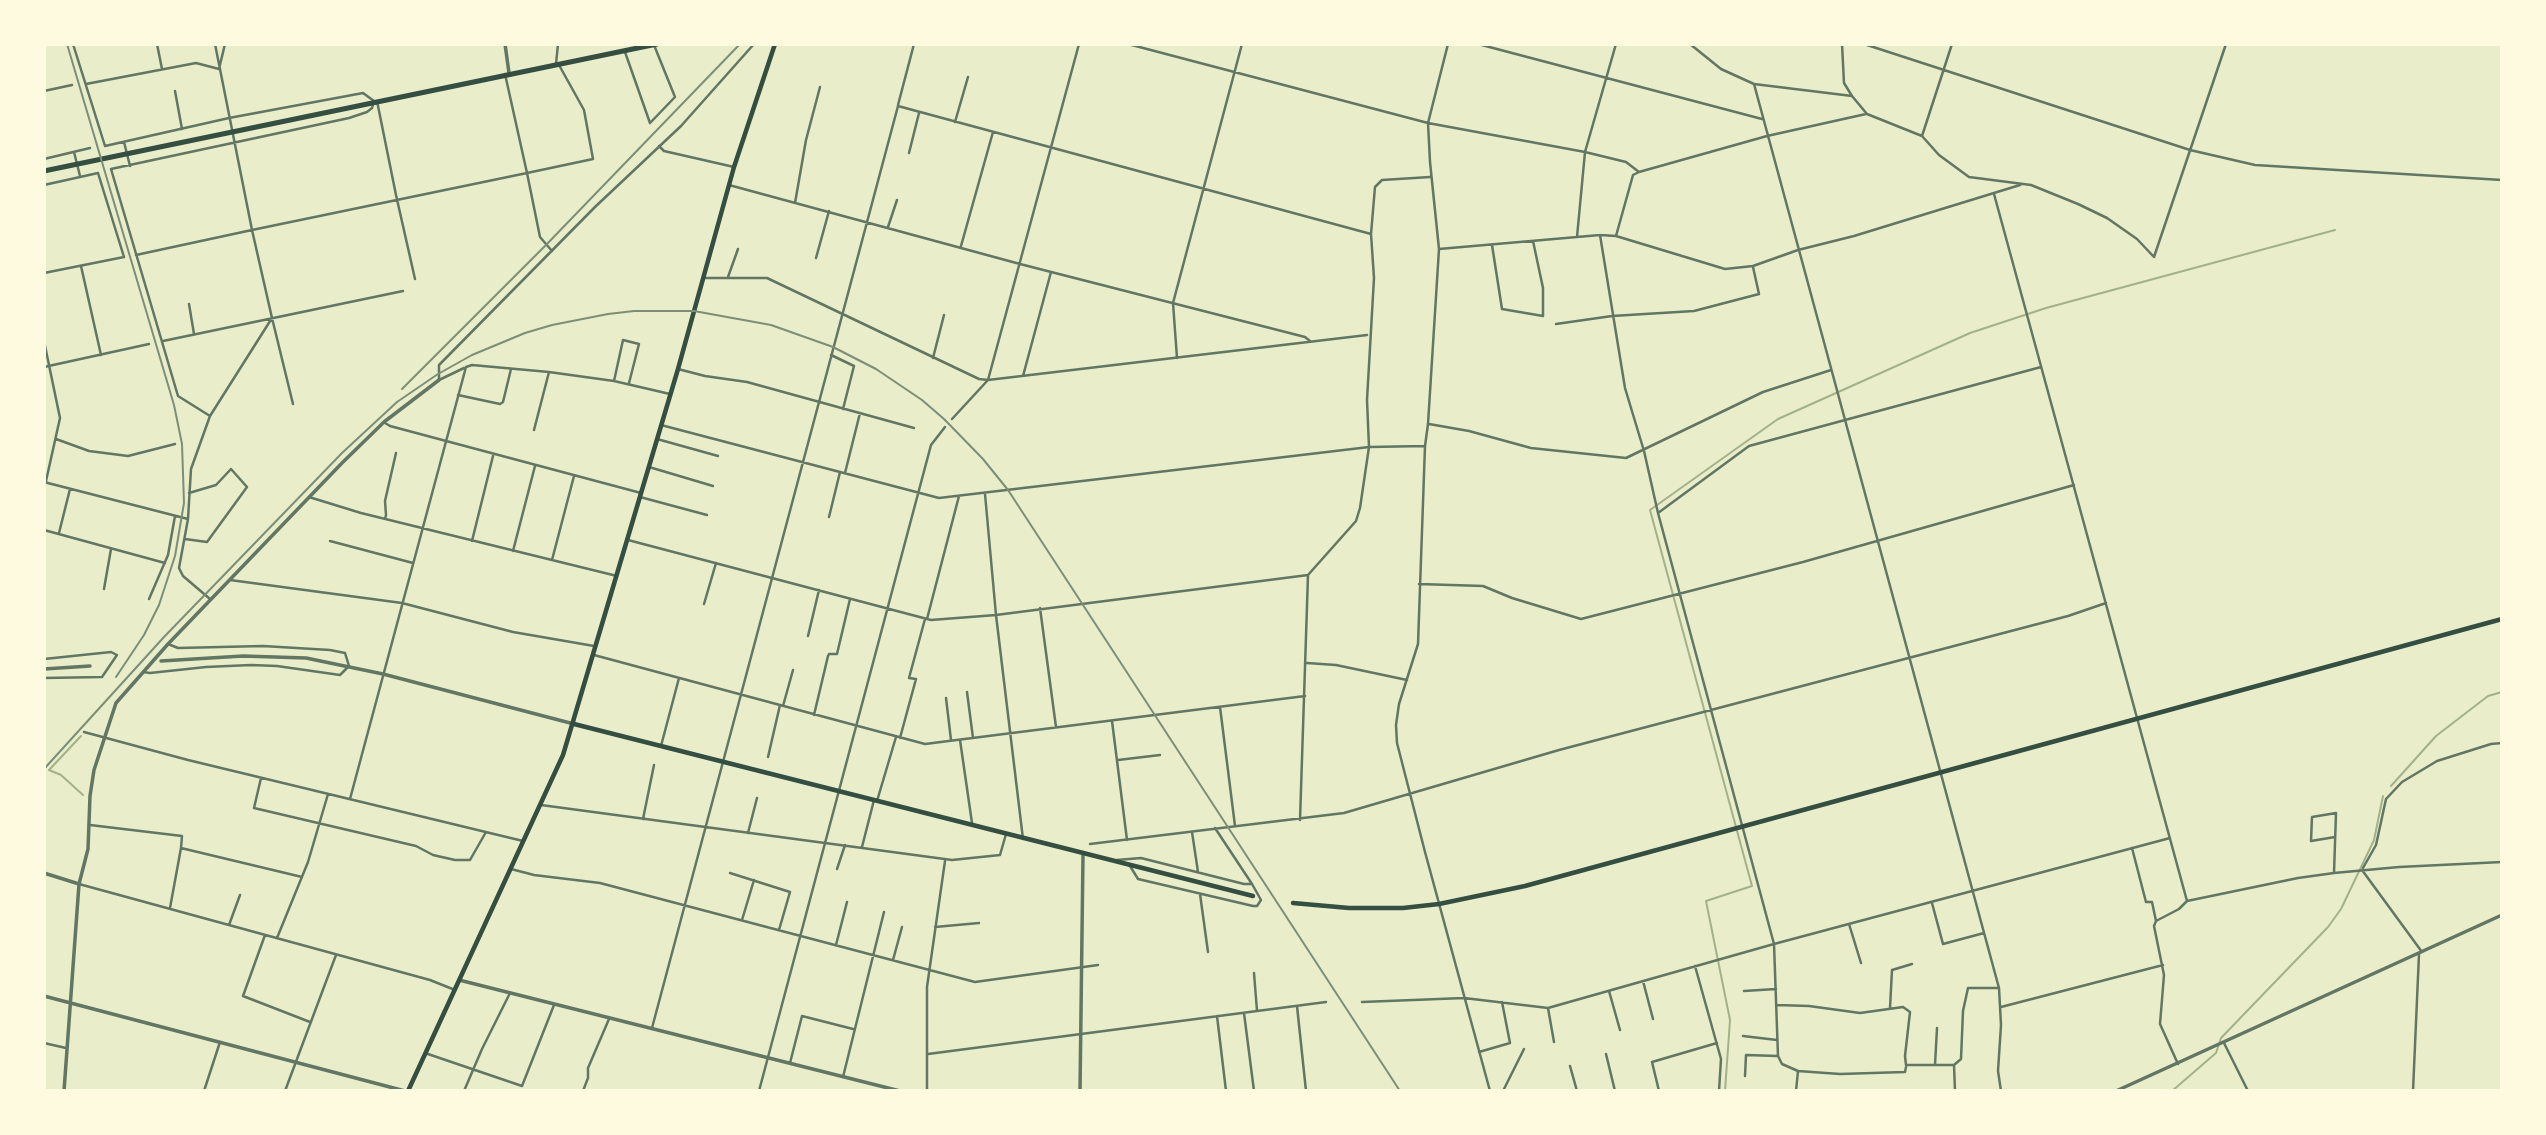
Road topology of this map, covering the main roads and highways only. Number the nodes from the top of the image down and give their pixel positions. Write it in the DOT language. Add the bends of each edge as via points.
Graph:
graph roads {
  1 [pos="656,44"];
  2 [pos="775,44"];
  3 [pos="44,171"];
  4 [pos="2502,619"];
  5 [pos="574,724"];
  6 [pos="1252,896"];
  7 [pos="1293,903"];
  8 [pos="406,1091"];
  1 -- 3 [label="highway"];
  2 -- 5 [label="main road" via="734,167"];
  4 -- 7 [label="main road" via="1525,886 1439,904 1372,909"];
  5 -- 6 [label="main road"];
  5 -- 8 [label="main road" via="541,805"];
}
